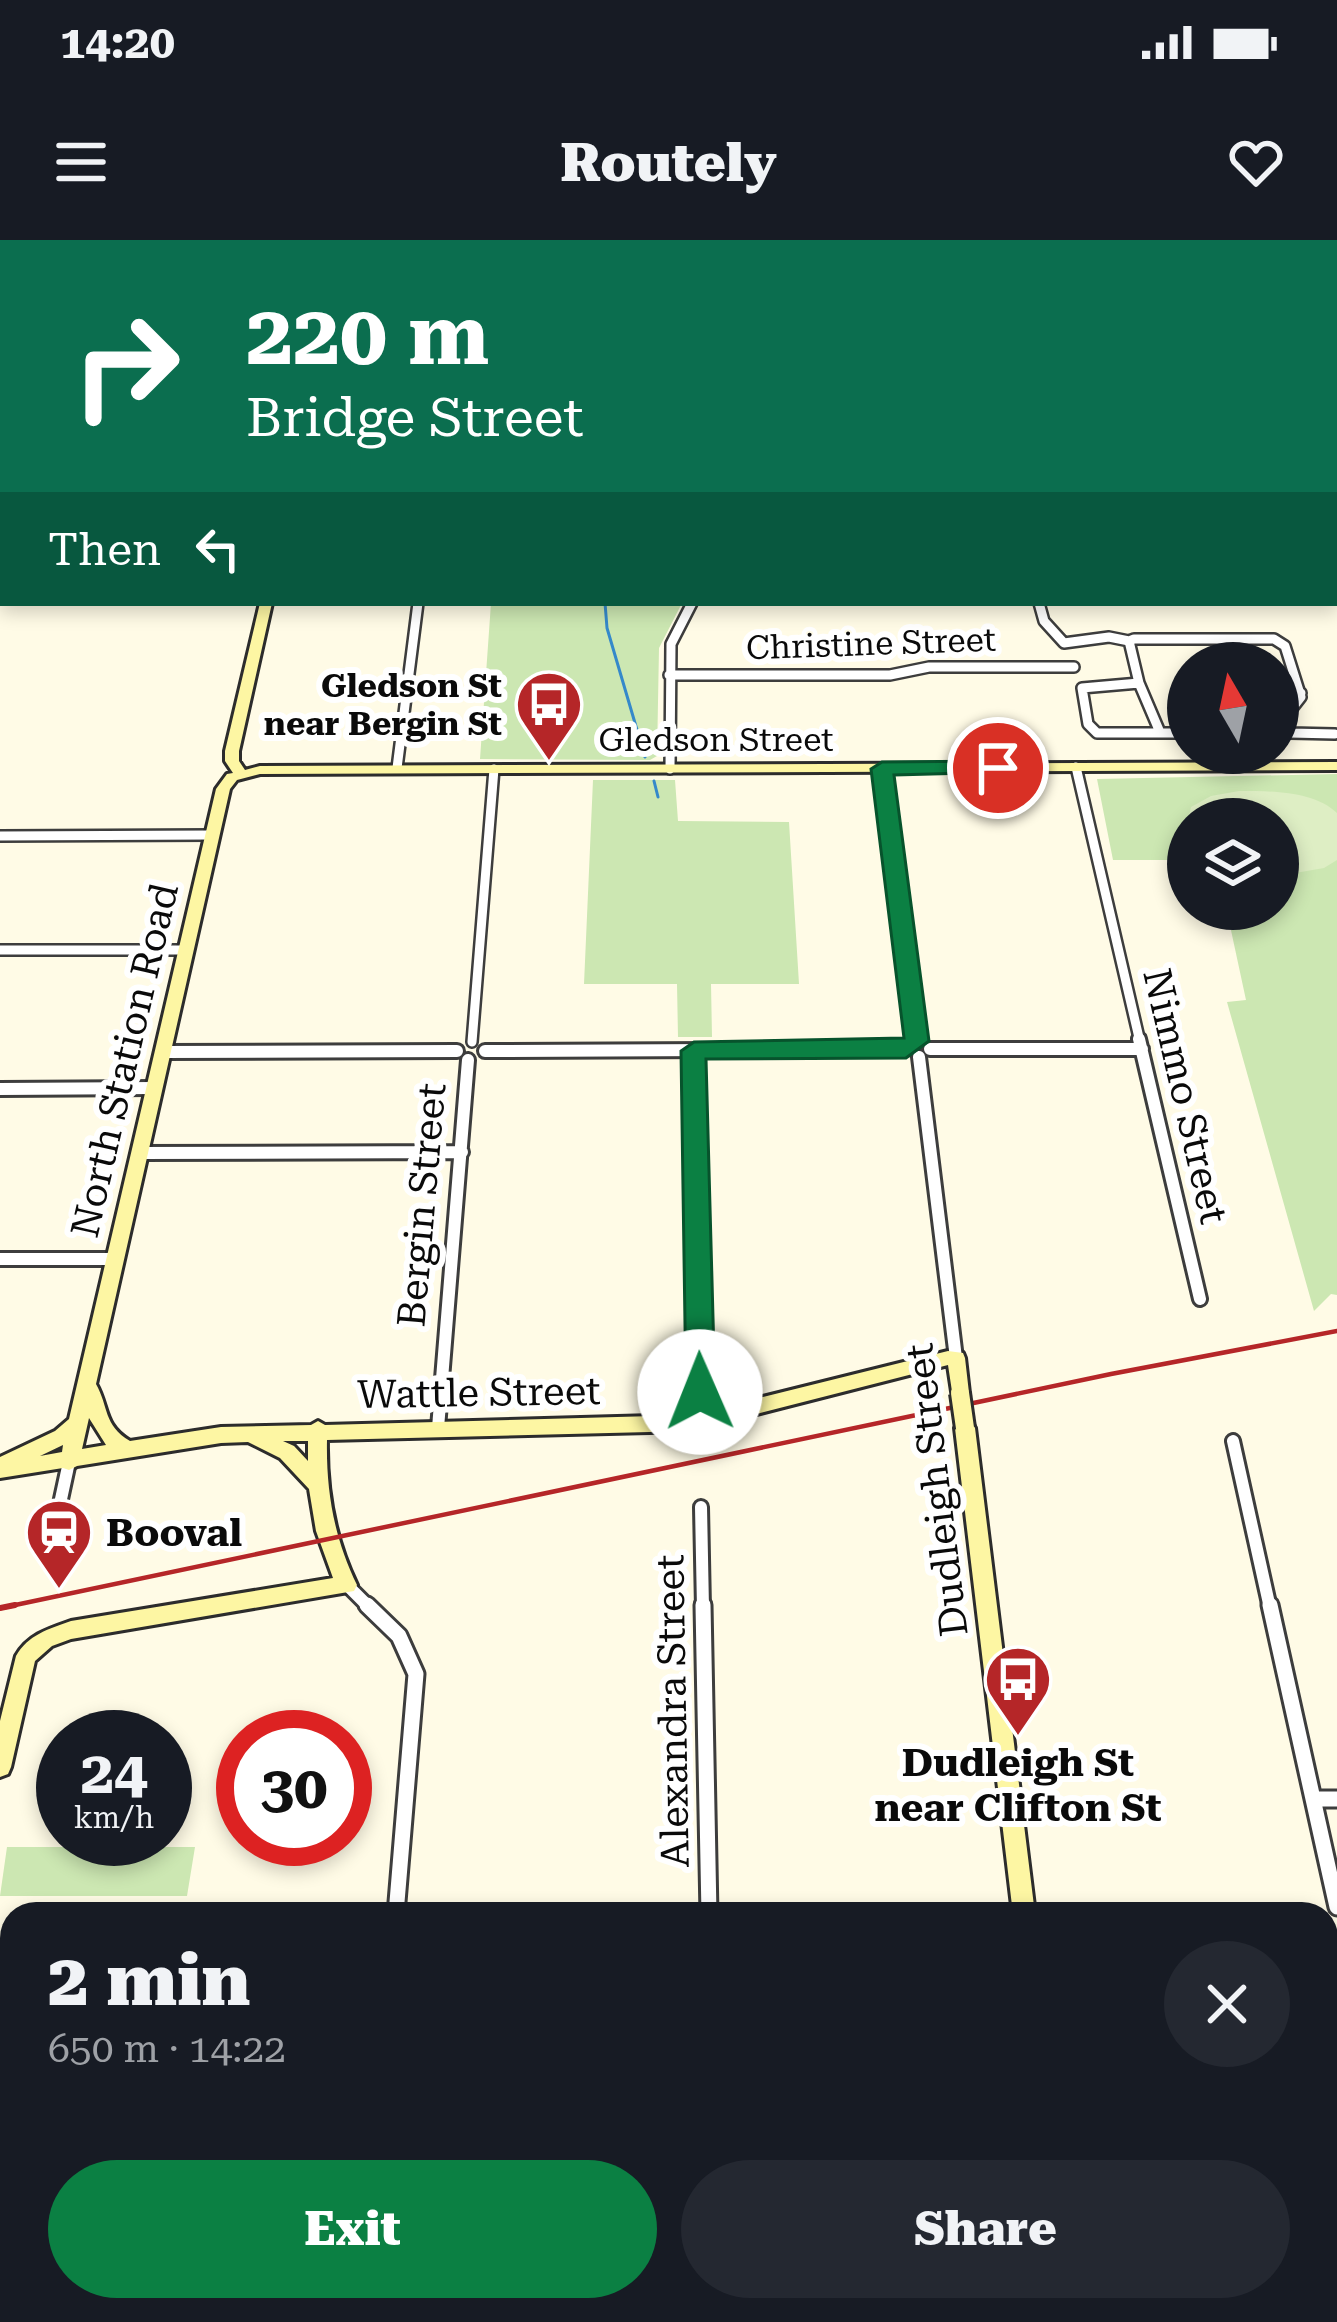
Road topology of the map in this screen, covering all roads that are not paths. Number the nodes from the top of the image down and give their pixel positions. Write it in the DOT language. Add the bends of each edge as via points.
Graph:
graph roads {
  1 [pos="265,606"];
  2 [pos="418,606"];
  3 [pos="690,606"];
  4 [pos="1040,606"];
  5 [pos="1129,641"];
  6 [pos="1074,667"];
  7 [pos="669,675"];
  8 [pos="1139,682"];
  9 [pos="1300,693"];
  10 [pos="1299,704"];
  11 [pos="1159,730"];
  12 [pos="1167,731"];
  13 [pos="1336,734"];
  14 [pos="1299,735"];
  15 [pos="1337,766"];
  16 [pos="1076,767"];
  17 [pos="397,769"];
  18 [pos="494,769"];
  19 [pos="670,769"];
  20 [pos="882,769"];
  21 [pos="240,773"];
  22 [pos="212,835"];
  23 [pos="0,836"];
  24 [pos="0,950"];
  25 [pos="186,950"];
  26 [pos="472,1042"];
  27 [pos="1142,1048"];
  28 [pos="918,1049"];
  29 [pos="484,1051"];
  30 [pos="694,1051"];
  31 [pos="163,1052"];
  32 [pos="463,1056"];
  33 [pos="154,1088"];
  34 [pos="0,1089"];
  35 [pos="462,1152"];
  36 [pos="139,1153"];
  37 [pos="0,1259"];
  38 [pos="116,1259"];
  39 [pos="1200,1299"];
  40 [pos="956,1358"];
  41 [pos="89,1379"];
  42 [pos="707,1419"];
  43 [pos="79,1422"];
  44 [pos="438,1428"];
  45 [pos="318,1429"];
  46 [pos="241,1433"];
  47 [pos="1233,1441"];
  48 [pos="127,1449"];
  49 [pos="69,1462"];
  50 [pos="0,1468"];
  51 [pos="321,1488"];
  52 [pos="701,1507"];
  53 [pos="59,1543"];
  54 [pos="347,1585"];
  55 [pos="0,1767"];
  56 [pos="1313,1799"];
  57 [pos="1337,1799"];
  58 [pos="397,1902"];
  59 [pos="709,1902"];
  60 [pos="1023,1902"];
  61 [pos="1336,1902"];
  1 -- 21 [label="street, North Station Road" via="232,751"];
  2 -- 17 [label="street"];
  3 -- 7 [label="street" via="671,644"];
  4 -- 5 [label="street" via="1064,643"];
  5 -- 8 [label="street"];
  5 -- 9 [label="street" via="1274,639 1285,646"];
  6 -- 7 [label="street, Christine Street"];
  7 -- 19 [label="street"];
  8 -- 11 [label="street"];
  8 -- 11 [label="street" via="1082,688 1088,724 1104,734"];
  9 -- 10 [label="street"];
  11 -- 12 [label="street"];
  13 -- 14 [label="street"];
  15 -- 16 [label="street, Gledson Street"];
  16 -- 20 [label="street, Gledson Street"];
  16 -- 27 [label="street, Nimmo Street"];
  17 -- 18 [label="street, Gledson Street"];
  17 -- 21 [label="street, Gledson Street"];
  18 -- 19 [label="street, Gledson Street"];
  18 -- 26 [label="street, Bergin Street"];
  19 -- 20 [label="street, Gledson Street"];
  20 -- 28 [label="street, Dudleigh Street"];
  21 -- 22 [label="street, North Station Road" via="226,783"];
  22 -- 23 [label="street"];
  22 -- 25 [label="street, North Station Road"];
  24 -- 25 [label="street"];
  25 -- 31 [label="street, North Station Road"];
  26 -- 29 [label="street"];
  26 -- 32 [label="street"];
  27 -- 28 [label="street"];
  27 -- 39 [label="street, Nimmo Street"];
  28 -- 30 [label="street"];
  28 -- 40 [label="street, Dudleigh Street"];
  29 -- 30 [label="street"];
  29 -- 32 [label="street"];
  30 -- 42 [label="street" via="700,1392"];
  31 -- 32 [label="street"];
  31 -- 33 [label="street, North Station Road"];
  32 -- 35 [label="street, Bergin Street"];
  33 -- 34 [label="street"];
  33 -- 36 [label="street, North Station Road"];
  35 -- 36 [label="street"];
  35 -- 44 [label="street, Bergin Street"];
  36 -- 38 [label="street, North Station Road"];
  37 -- 38 [label="street"];
  38 -- 41 [label="street, North Station Road"];
  40 -- 42 [label="street, Wattle Street"];
  40 -- 60 [label="street, Dudleigh Street, bridge"];
  41 -- 43 [label="street, North Station Road"];
  41 -- 48 [label="street" via="96,1416 108,1438"];
  42 -- 44 [label="street, Wattle Street"];
  43 -- 49 [label="street, North Station Road"];
  43 -- 50 [label="street"];
  44 -- 45 [label="street, Wattle Street"];
  45 -- 46 [label="street, Wattle Street"];
  45 -- 51 [label="street"];
  46 -- 48 [label="street, Wattle Street"];
  46 -- 51 [label="street" via="287,1452"];
  47 -- 56 [label="street"];
  48 -- 49 [label="street, Wattle Street"];
  49 -- 50 [label="street, Wattle Street"];
  49 -- 53 [label="street, North Station Road"];
  51 -- 54 [label="street" via="332,1556"];
  52 -- 59 [label="street, Alexandra Street"];
  54 -- 55 [label="street" via="71,1630 33,1647"];
  54 -- 58 [label="street" via="399,1636 416,1674"];
  56 -- 57 [label="street"];
  56 -- 61 [label="street"];
}
